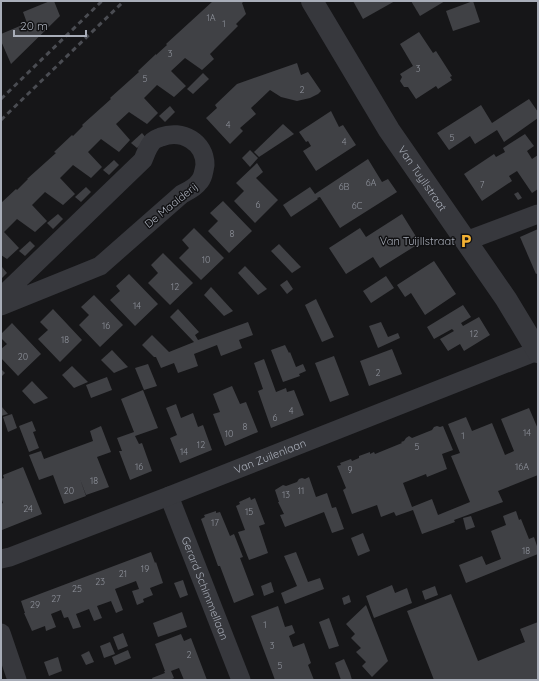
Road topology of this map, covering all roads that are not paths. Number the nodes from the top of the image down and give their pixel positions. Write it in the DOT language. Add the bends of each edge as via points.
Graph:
graph roads {
  1 [pos="312,1"];
  2 [pos="538,214"];
  3 [pos="466,241"];
  4 [pos="1,297"];
  5 [pos="1,306"];
  6 [pos="537,351"];
  7 [pos="168,496"];
  8 [pos="1,559"];
  9 [pos="1,633"];
  10 [pos="17,680"];
  11 [pos="241,680"];
  1 -- 3 [label="street, Van Tuyllstraat" via="389,130"];
  2 -- 3 [label="street"];
  3 -- 6 [label="street, Van Tuyllstraat" via="517,316"];
  4 -- 5 [label="street, De Maalderij" via="143,160 154,140 180,134 192,139 200,148 205,159 200,182 182,194 100,266"];
  6 -- 7 [label="street, Van Zuilenlaan"];
  7 -- 8 [label="street, Van Zuilenlaan"];
  7 -- 11 [label="street, Gerard Schimmellaan"];
  9 -- 10 [label="street"];
}
